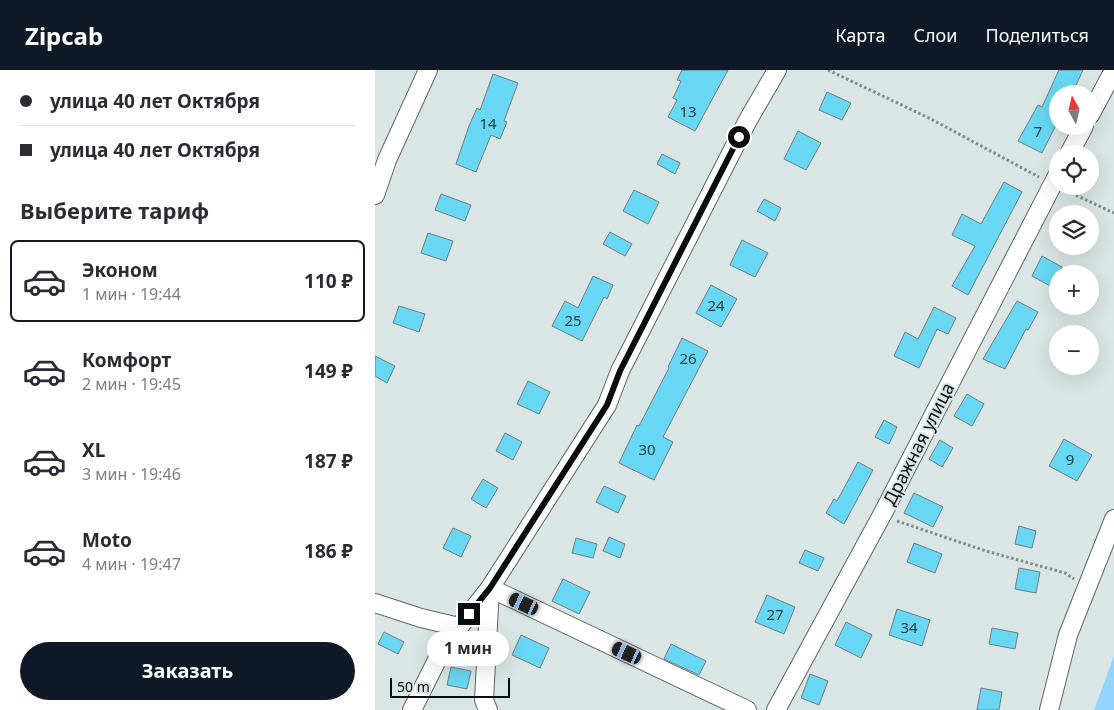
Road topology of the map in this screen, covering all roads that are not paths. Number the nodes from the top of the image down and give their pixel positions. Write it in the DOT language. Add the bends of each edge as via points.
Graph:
graph roads {
  1 [pos="428,70"];
  2 [pos="777,70"];
  3 [pos="1114,70"];
  4 [pos="1099,98"];
  5 [pos="1049,192"];
  6 [pos="375,195"];
  7 [pos="1114,519"];
  8 [pos="490,588"];
  9 [pos="375,603"];
  10 [pos="459,627"];
  11 [pos="413,710"];
  12 [pos="488,710"];
  13 [pos="747,710"];
  14 [pos="776,710"];
  15 [pos="1049,710"];
  1 -- 6 [label="street" via="387,160"];
  2 -- 8 [label="street" via="624,362 607,405"];
  3 -- 4 [label="street"];
  5 -- 14 [label="street, Дражная улица" via="881,516"];
  7 -- 15 [label="street" via="1068,635"];
  8 -- 10 [label="street"];
  8 -- 12 [label="street" via="484,700"];
  8 -- 13 [label="street"];
  9 -- 10 [label="street"];
  10 -- 11 [label="street" via="444,646"];
}
